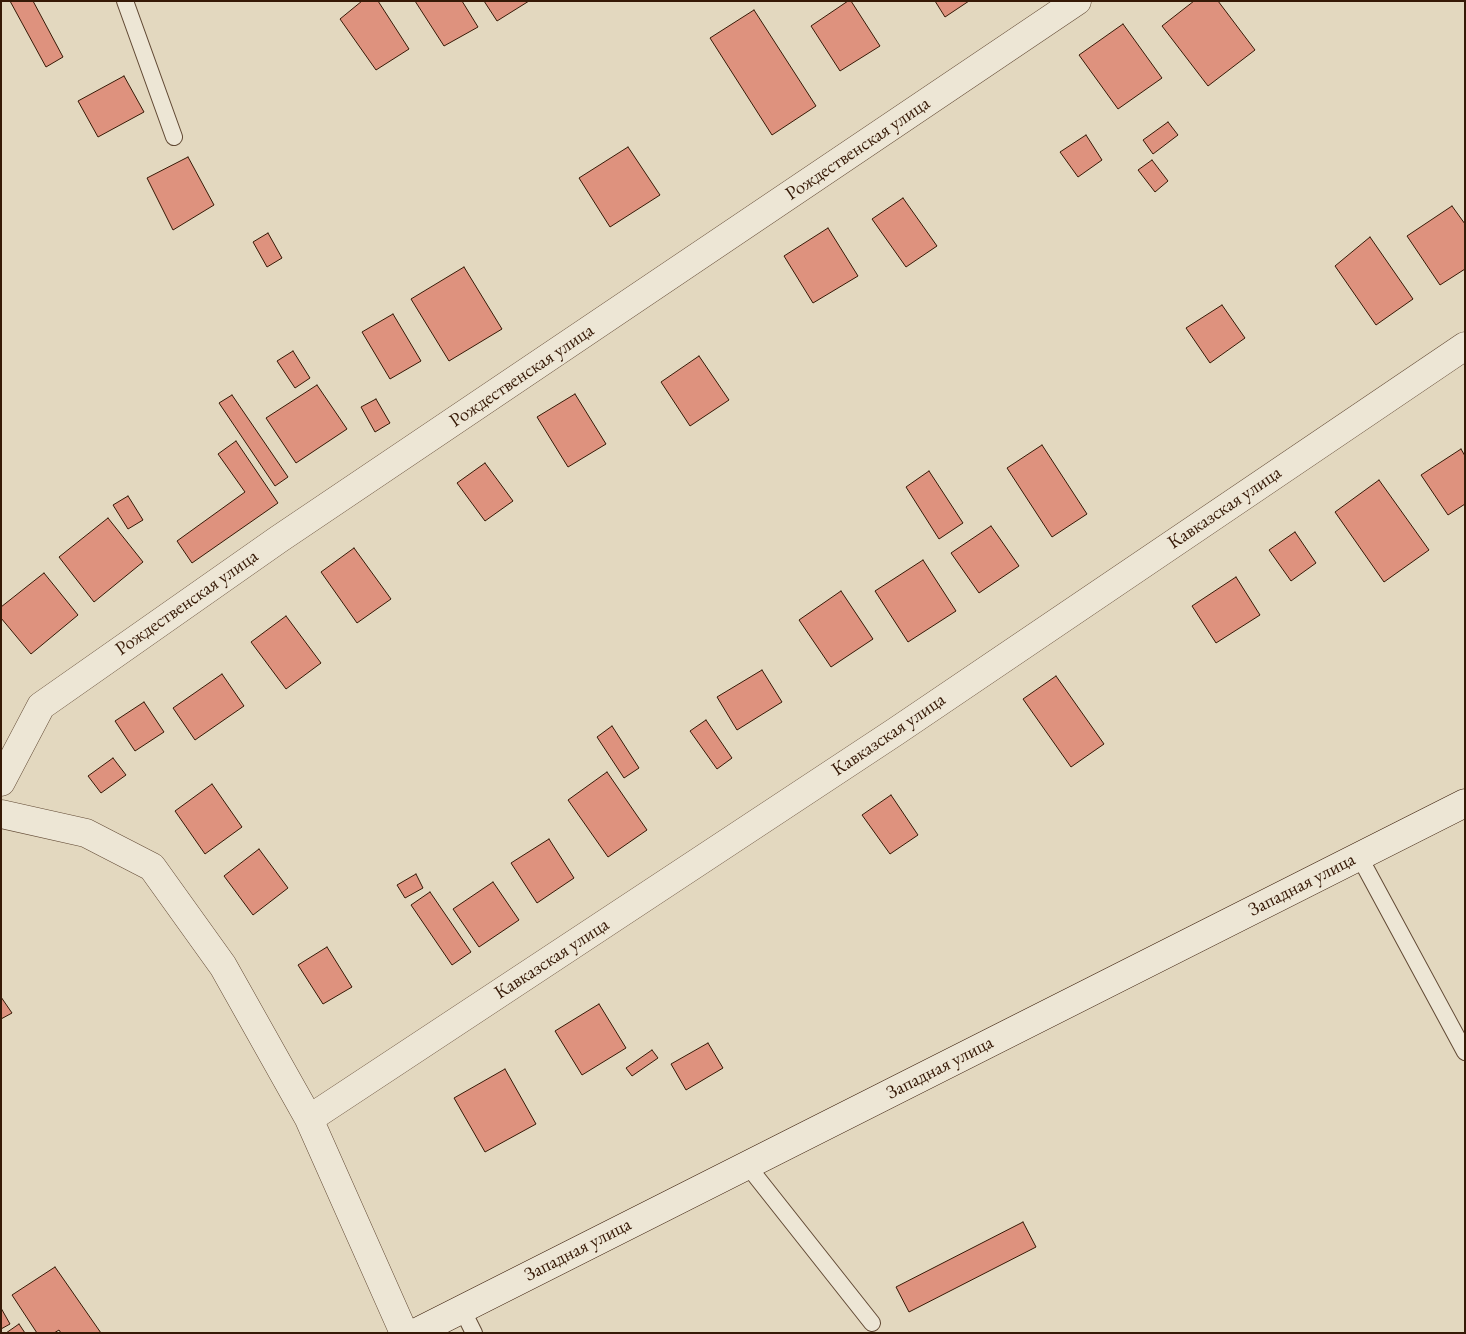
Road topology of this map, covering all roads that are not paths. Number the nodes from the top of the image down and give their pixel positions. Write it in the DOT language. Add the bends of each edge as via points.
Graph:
graph roads {
  1 [pos="125,1"];
  2 [pos="1077,1"];
  3 [pos="174,137"];
  4 [pos="1465,346"];
  5 [pos="1,782"];
  6 [pos="1465,803"];
  7 [pos="1,814"];
  8 [pos="1359,856"];
  9 [pos="1465,1052"];
  10 [pos="310,1119"];
  11 [pos="747,1165"];
  12 [pos="462,1309"];
  13 [pos="872,1323"];
  14 [pos="404,1333"];
  15 [pos="415,1333"];
  16 [pos="474,1333"];
  1 -- 3 [label="lane"];
  2 -- 5 [label="street, Рождественская улица" via="279,539 41,706"];
  4 -- 10 [label="street, Кавказская улица" via="894,732"];
  6 -- 8 [label="street, Западная улица"];
  7 -- 10 [label="street" via="86,833 152,867 223,966"];
  8 -- 9 [label="lane"];
  8 -- 11 [label="street, Западная улица"];
  10 -- 14 [label="street"];
  11 -- 12 [label="street, Западная улица"];
  11 -- 13 [label="lane"];
  12 -- 15 [label="street, Западная улица"];
  12 -- 16 [label="lane"];
}
